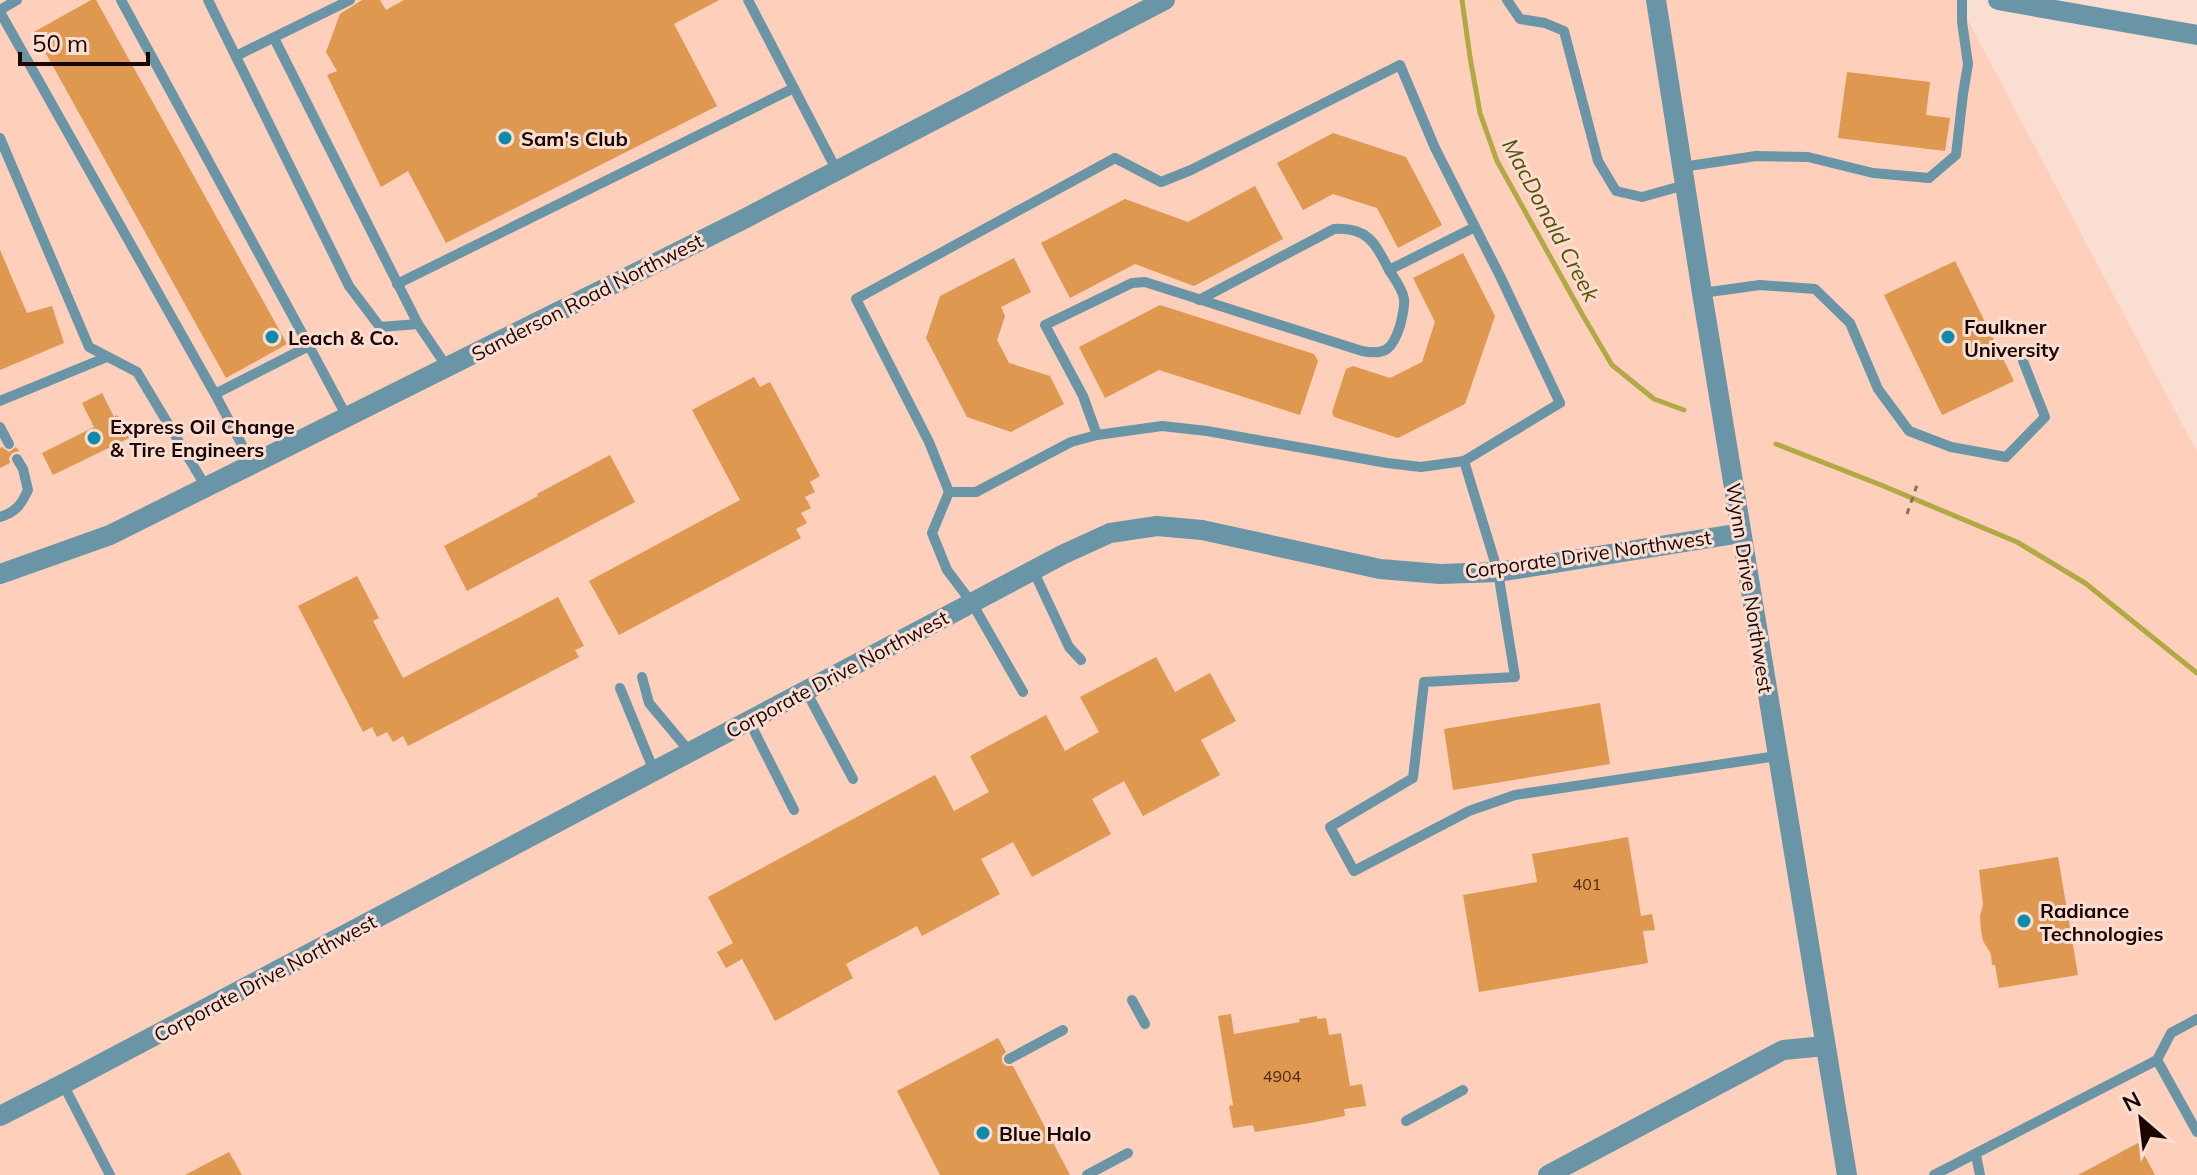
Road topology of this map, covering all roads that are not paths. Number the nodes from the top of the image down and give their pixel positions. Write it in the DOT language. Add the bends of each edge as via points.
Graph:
graph roads {
  1 [pos="17,0"];
  2 [pos="121,0"];
  3 [pos="208,0"];
  4 [pos="350,0"];
  5 [pos="748,0"];
  6 [pos="1165,0"];
  7 [pos="1507,0"];
  8 [pos="1656,0"];
  9 [pos="1962,0"];
  10 [pos="1998,0"];
  11 [pos="2027,2"];
  12 [pos="0,11"];
  13 [pos="2197,35"];
  14 [pos="274,38"];
  15 [pos="236,56"];
  16 [pos="794,88"];
  17 [pos="0,138"];
  18 [pos="837,171"];
  19 [pos="1683,176"];
  20 [pos="1475,227"];
  21 [pos="1389,270"];
  22 [pos="397,284"];
  23 [pos="1702,293"];
  24 [pos="1199,300"];
  25 [pos="418,324"];
  26 [pos="309,346"];
  27 [pos="107,357"];
  28 [pos="2023,361"];
  29 [pos="447,367"];
  30 [pos="215,394"];
  31 [pos="0,401"];
  32 [pos="347,417"];
  33 [pos="0,427"];
  34 [pos="1097,435"];
  35 [pos="9,444"];
  36 [pos="17,459"];
  37 [pos="1464,461"];
  38 [pos="252,464"];
  39 [pos="206,487"];
  40 [pos="949,492"];
  41 [pos="0,517"];
  42 [pos="1741,533"];
  43 [pos="1033,570"];
  44 [pos="1498,572"];
  45 [pos="0,574"];
  46 [pos="972,603"];
  47 [pos="1081,660"];
  48 [pos="642,677"];
  49 [pos="620,688"];
  50 [pos="806,691"];
  51 [pos="1023,692"];
  52 [pos="749,721"];
  53 [pos="690,752"];
  54 [pos="1777,756"];
  55 [pos="654,771"];
  56 [pos="853,779"];
  57 [pos="794,810"];
  58 [pos="1132,1000"];
  59 [pos="2197,1019"];
  60 [pos="1145,1024"];
  61 [pos="1063,1030"];
  62 [pos="1825,1046"];
  63 [pos="1009,1059"];
  64 [pos="2157,1060"];
  65 [pos="63,1084"];
  66 [pos="1463,1090"];
  67 [pos="0,1116"];
  68 [pos="1406,1121"];
  69 [pos="2197,1132"];
  70 [pos="1128,1153"];
  71 [pos="1976,1155"];
  72 [pos="110,1175"];
  73 [pos="1087,1175"];
  74 [pos="1548,1175"];
  75 [pos="1847,1175"];
  76 [pos="1934,1175"];
  77 [pos="1980,1175"];
  1 -- 12 [label="lane"];
  2 -- 26 [label="lane"];
  3 -- 15 [label="lane"];
  4 -- 14 [label="lane"];
  5 -- 16 [label="lane"];
  6 -- 18 [label="street, Sanderson Road Northwest"];
  7 -- 19 [label="lane" via="1520,19 1564,31 1598,161 1616,191 1642,197"];
  8 -- 19 [label="street, Wynn Drive Northwest"];
  9 -- 19 [label="lane" via="1968,64 1956,155 1929,178 1873,173 1808,157 1756,156"];
  10 -- 11 [label="street"];
  11 -- 13 [label="street"];
  12 -- 30 [label="lane"];
  14 -- 15 [label="lane"];
  14 -- 22 [label="lane"];
  15 -- 25 [label="lane" via="349,286 380,327"];
  16 -- 18 [label="lane"];
  16 -- 22 [label="lane"];
  17 -- 27 [label="lane" via="89,347"];
  18 -- 29 [label="street, Sanderson Road Northwest"];
  19 -- 23 [label="street, Wynn Drive Northwest"];
  20 -- 21 [label="lane"];
  20 -- 37 [label="lane" via="1560,403"];
  20 -- 40 [label="lane" via="1400,65 1161,182 1115,158 856,299"];
  21 -- 24 [label="lane" via="1366,235 1334,229"];
  21 -- 24 [label="lane" via="1404,299 1402,318 1395,340 1376,354"];
  22 -- 25 [label="lane"];
  23 -- 28 [label="lane" via="1760,285 1815,289 1850,323 1878,389 1909,431 1951,447 2006,457 2045,417"];
  23 -- 42 [label="street, Wynn Drive Northwest"];
  24 -- 34 [label="lane" via="1145,282 1132,283 1045,325 1083,396"];
  25 -- 29 [label="lane"];
  26 -- 30 [label="lane"];
  26 -- 32 [label="lane"];
  27 -- 31 [label="lane"];
  27 -- 39 [label="lane" via="137,372"];
  29 -- 32 [label="street, Sanderson Road Northwest"];
  30 -- 38 [label="lane"];
  32 -- 38 [label="street, Sanderson Road Northwest"];
  33 -- 35 [label="lane"];
  34 -- 37 [label="lane" via="1162,426 1421,467"];
  34 -- 40 [label="lane" via="1071,442 976,492"];
  36 -- 41 [label="lane" via="28,490 21,506"];
  37 -- 44 [label="lane"];
  38 -- 39 [label="street, Sanderson Road Northwest"];
  39 -- 45 [label="street, Sanderson Road Northwest" via="110,535"];
  40 -- 46 [label="lane" via="932,533 947,570"];
  42 -- 44 [label="street, Corporate Drive Northwest"];
  42 -- 54 [label="street, Wynn Drive Northwest"];
  43 -- 44 [label="street, Corporate Drive Northwest" via="1110,533 1157,526 1202,530 1380,569"];
  43 -- 46 [label="street, Corporate Drive Northwest"];
  43 -- 47 [label="lane" via="1069,647"];
  44 -- 54 [label="lane" via="1515,677 1424,682 1413,778 1330,827 1354,871 1469,811 1515,795"];
  46 -- 50 [label="street, Corporate Drive Northwest"];
  46 -- 51 [label="lane"];
  48 -- 53 [label="lane" via="649,703"];
  49 -- 55 [label="lane"];
  50 -- 52 [label="street, Corporate Drive Northwest"];
  50 -- 56 [label="lane"];
  52 -- 53 [label="street, Corporate Drive Northwest"];
  52 -- 57 [label="lane"];
  53 -- 55 [label="street, Corporate Drive Northwest"];
  54 -- 62 [label="street, Wynn Drive Northwest"];
  55 -- 65 [label="street, Corporate Drive Northwest"];
  58 -- 60 [label="lane"];
  59 -- 64 [label="lane" via="2171,1033"];
  61 -- 63 [label="lane"];
  62 -- 74 [label="street" via="1783,1050"];
  62 -- 75 [label="street, Wynn Drive Northwest"];
  64 -- 69 [label="lane"];
  64 -- 71 [label="lane"];
  65 -- 67 [label="street, Corporate Drive Northwest"];
  65 -- 72 [label="lane"];
  66 -- 68 [label="lane"];
  70 -- 73 [label="lane"];
  71 -- 76 [label="lane"];
  71 -- 77 [label="lane"];
}
